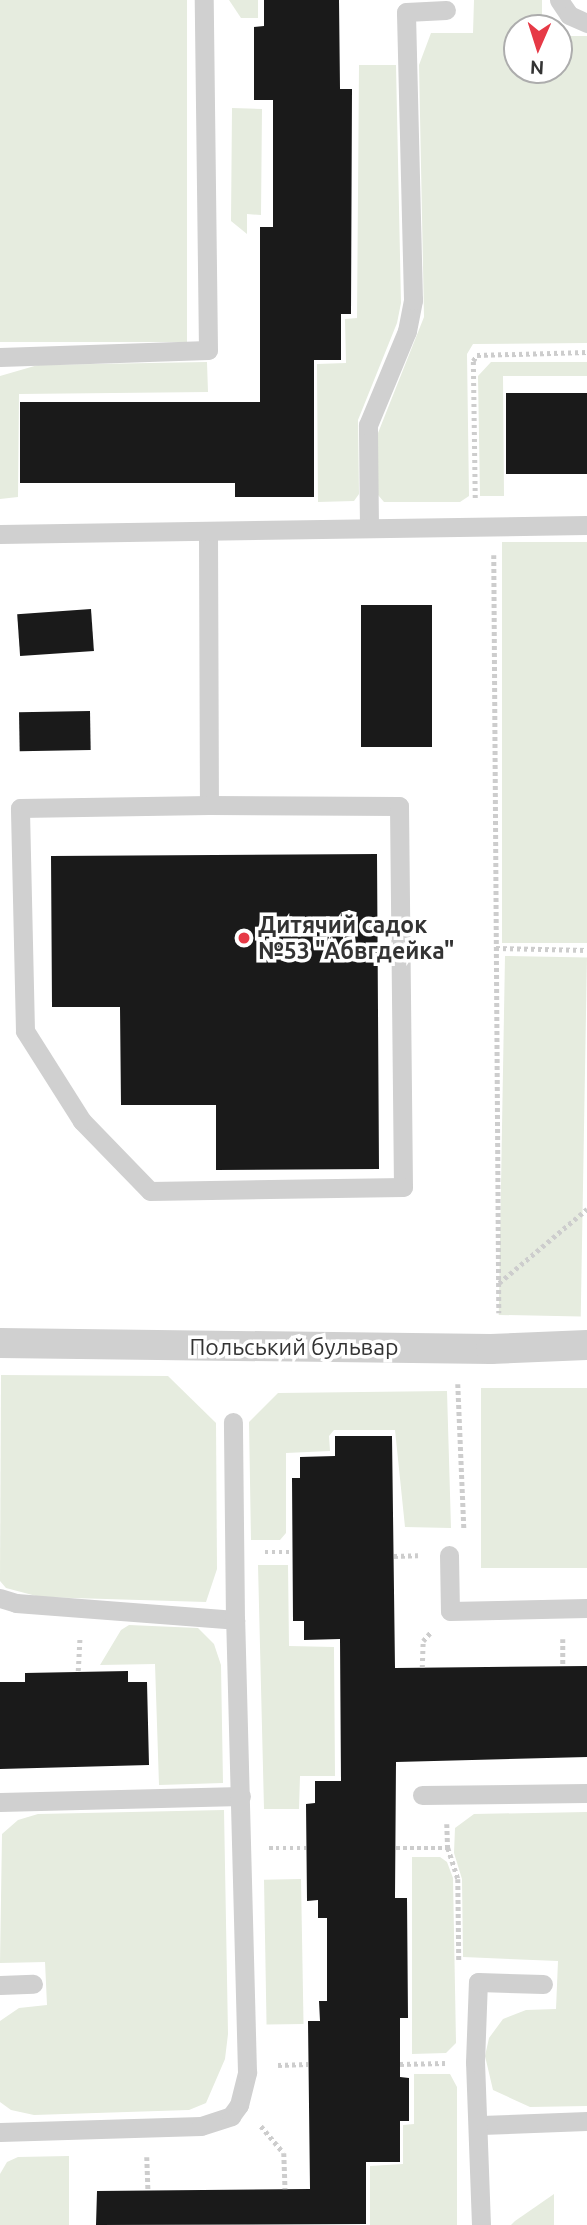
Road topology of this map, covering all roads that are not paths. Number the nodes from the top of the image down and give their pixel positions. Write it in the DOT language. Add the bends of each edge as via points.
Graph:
graph roads {
  1 [pos="204,0"];
  2 [pos="559,0"];
  3 [pos="446,10"];
  4 [pos="587,23"];
  5 [pos="0,357"];
  6 [pos="587,525"];
  7 [pos="369,528"];
  8 [pos="208,531"];
  9 [pos="0,534"];
  10 [pos="209,805"];
  11 [pos="0,1343"];
  12 [pos="587,1345"];
  13 [pos="233,1422"];
  14 [pos="449,1555"];
  15 [pos="0,1598"];
  16 [pos="587,1608"];
  17 [pos="235,1619"];
  18 [pos="587,1793"];
  19 [pos="422,1795"];
  20 [pos="241,1796"];
  21 [pos="0,1802"];
  22 [pos="33,1984"];
  23 [pos="543,1984"];
  24 [pos="0,1985"];
  25 [pos="587,2122"];
  26 [pos="481,2125"];
  27 [pos="0,2132"];
  28 [pos="481,2225"];
  1 -- 5 [label="lane" via="208,350"];
  2 -- 4 [label="lane" via="569,15"];
  3 -- 7 [label="lane" via="407,12 413,307 368,425"];
  6 -- 7 [label="lane"];
  7 -- 8 [label="lane"];
  8 -- 9 [label="lane"];
  8 -- 10 [label="lane"];
  10 -- 10 [label="lane" via="399,806 403,1187 150,1191 82,1121 25,1031 20,808"];
  11 -- 12 [label="street, Польський бульвар" via="457,1349"];
  13 -- 17 [label="lane"];
  14 -- 16 [label="lane" via="450,1611"];
  15 -- 17 [label="lane" via="16,1603"];
  17 -- 20 [label="lane"];
  18 -- 19 [label="lane"];
  20 -- 21 [label="lane"];
  20 -- 27 [label="lane" via="247,2072 239,2105 231,2116 201,2126"];
  22 -- 24 [label="lane"];
  23 -- 26 [label="lane" via="478,1982 475,2062"];
  25 -- 26 [label="lane"];
  26 -- 28 [label="lane"];
}
